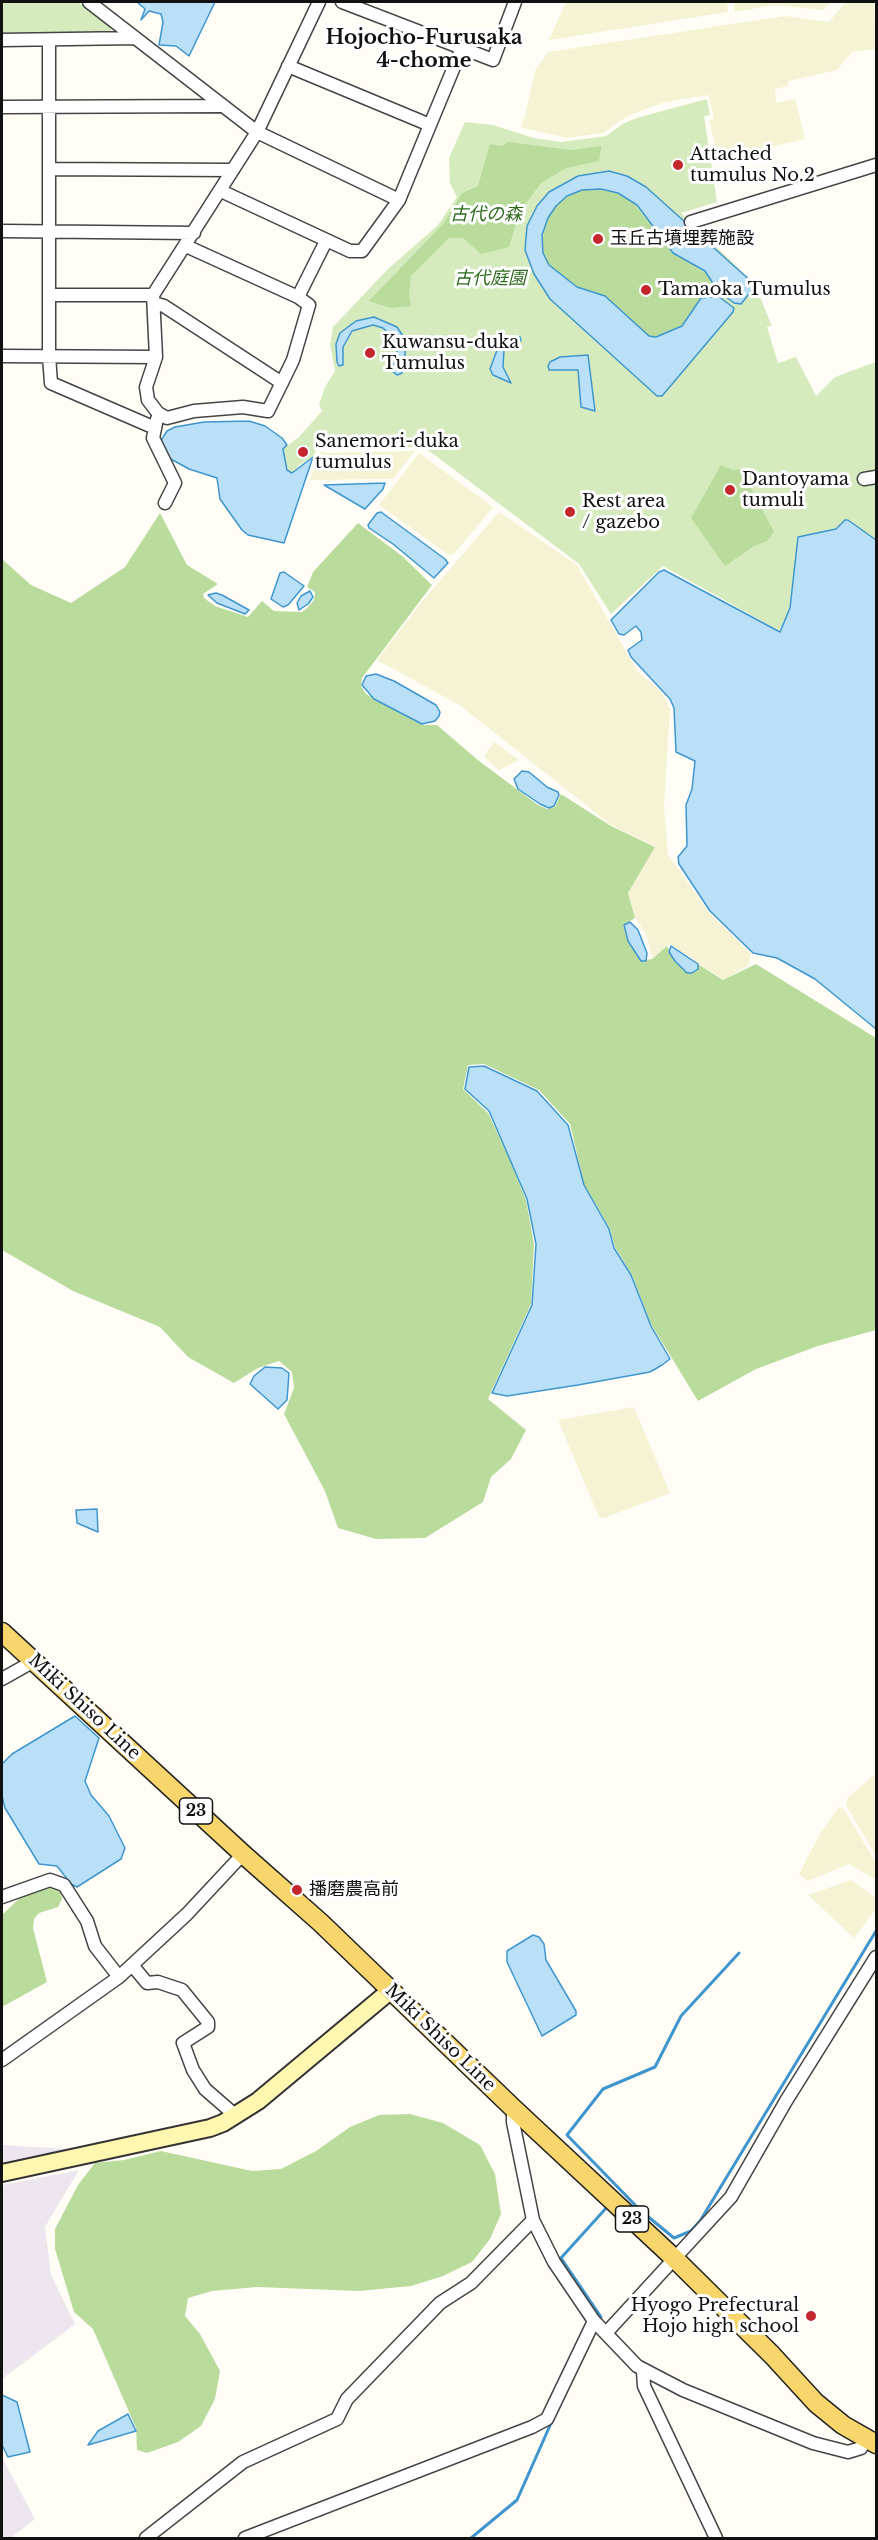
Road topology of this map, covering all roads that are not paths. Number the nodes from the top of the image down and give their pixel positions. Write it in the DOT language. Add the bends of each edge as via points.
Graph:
graph roads {
  1 [pos="89,2"];
  2 [pos="319,2"];
  3 [pos="342,2"];
  4 [pos="515,2"];
  5 [pos="135,38"];
  6 [pos="2,40"];
  7 [pos="49,40"];
  8 [pos="461,50"];
  9 [pos="288,66"];
  10 [pos="49,106"];
  11 [pos="221,106"];
  12 [pos="2,108"];
  13 [pos="430,126"];
  14 [pos="257,132"];
  15 [pos="876,165"];
  16 [pos="50,169"];
  17 [pos="233,170"];
  18 [pos="221,191"];
  19 [pos="399,200"];
  20 [pos="691,222"];
  21 [pos="2,231"];
  22 [pos="49,232"];
  23 [pos="194,233"];
  24 [pos="326,241"];
  25 [pos="186,246"];
  26 [pos="50,295"];
  27 [pos="298,297"];
  28 [pos="154,299"];
  29 [pos="2,356"];
  30 [pos="49,356"];
  31 [pos="156,357"];
  32 [pos="282,383"];
  33 [pos="158,413"];
  34 [pos="155,428"];
  35 [pos="165,503"];
  36 [pos="2,1632"];
  37 [pos="34,1661"];
  38 [pos="2,1678"];
  39 [pos="243,1854"];
  40 [pos="2,1897"];
  41 [pos="876,1957"];
  42 [pos="132,1965"];
  43 [pos="119,1977"];
  44 [pos="391,1990"];
  45 [pos="2,2060"];
  46 [pos="513,2108"];
  47 [pos="236,2116"];
  48 [pos="2,2173"];
  49 [pos="533,2220"];
  50 [pos="676,2260"];
  51 [pos="594,2321"];
  52 [pos="606,2333"];
  53 [pos="643,2372"];
  54 [pos="871,2442"];
  55 [pos="146,2538"];
  56 [pos="245,2538"];
  57 [pos="716,2538"];
  1 -- 5 [label="street"];
  2 -- 9 [label="street"];
  3 -- 8 [label="street"];
  4 -- 8 [label="street" via="492,60"];
  5 -- 7 [label="street"];
  5 -- 11 [label="street"];
  6 -- 7 [label="street"];
  7 -- 10 [label="street"];
  8 -- 13 [label="street"];
  9 -- 13 [label="street"];
  9 -- 14 [label="street"];
  10 -- 11 [label="street"];
  10 -- 12 [label="street"];
  10 -- 16 [label="street"];
  11 -- 14 [label="street"];
  13 -- 19 [label="street"];
  14 -- 17 [label="street"];
  14 -- 19 [label="street"];
  15 -- 20 [label="street"];
  16 -- 17 [label="street"];
  16 -- 22 [label="street"];
  17 -- 18 [label="street"];
  18 -- 23 [label="street"];
  18 -- 24 [label="street"];
  19 -- 24 [label="street" via="362,251 350,251"];
  21 -- 22 [label="street"];
  22 -- 23 [label="street"];
  22 -- 26 [label="street"];
  23 -- 25 [label="street"];
  24 -- 27 [label="street"];
  25 -- 27 [label="street"];
  25 -- 28 [label="street"];
  26 -- 28 [label="street"];
  26 -- 30 [label="street"];
  27 -- 32 [label="street" via="309,305"];
  28 -- 31 [label="street"];
  28 -- 32 [label="street"];
  29 -- 30 [label="street"];
  30 -- 31 [label="street"];
  30 -- 34 [label="street" via="51,383"];
  31 -- 33 [label="street" via="146,387 148,400"];
  32 -- 33 [label="street" via="268,411 243,407 194,411 167,418"];
  33 -- 34 [label="street"];
  34 -- 35 [label="street" via="153,438 175,483"];
  36 -- 37 [label="main road, Miki Shiso Line / 23"];
  37 -- 38 [label="street"];
  37 -- 39 [label="main road, Miki Shiso Line / 23"];
  39 -- 42 [label="street"];
  39 -- 44 [label="main road, Miki Shiso Line / 23"];
  40 -- 43 [label="street" via="50,1880 64,1885 87,1921 94,1946"];
  41 -- 50 [label="street" via="731,2197"];
  42 -- 43 [label="street"];
  42 -- 47 [label="street" via="147,1983 158,1982 182,1990 208,2022 208,2028 183,2043 205,2088"];
  43 -- 45 [label="street"];
  44 -- 46 [label="main road, Miki Shiso Line / 23"];
  44 -- 47 [label="street" via="316,2055"];
  46 -- 49 [label="street"];
  46 -- 50 [label="main road, Miki Shiso Line / 23"];
  47 -- 48 [label="street" via="210,2128"];
  49 -- 51 [label="street" via="554,2262"];
  49 -- 55 [label="street" via="471,2283 440,2303 347,2399 337,2419 243,2462"];
  50 -- 52 [label="street"];
  50 -- 54 [label="main road, Miki Shiso Line / 23" via="816,2403"];
  51 -- 52 [label="street"];
  51 -- 56 [label="street" via="547,2419"];
  52 -- 53 [label="street"];
  53 -- 54 [label="street" via="813,2443 848,2452"];
  53 -- 57 [label="street" via="644,2386"];
}
